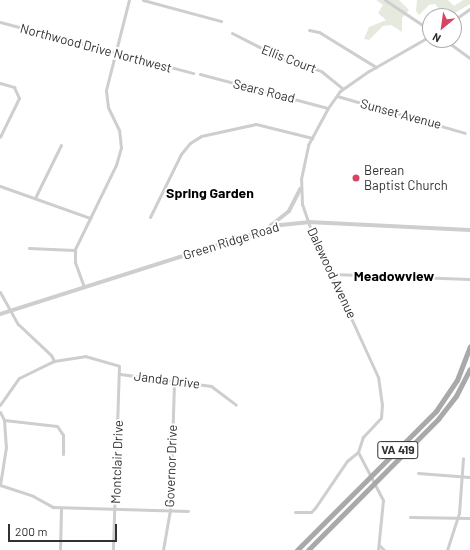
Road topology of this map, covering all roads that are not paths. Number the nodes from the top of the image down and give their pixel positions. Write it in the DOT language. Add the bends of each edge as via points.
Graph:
graph roads {
  1 [pos="129,0"];
  2 [pos="143,0"];
  3 [pos="385,0"];
  4 [pos="221,21"];
  5 [pos="0,22"];
  6 [pos="422,25"];
  7 [pos="308,30"];
  8 [pos="232,33"];
  9 [pos="422,41"];
  10 [pos="456,48"];
  11 [pos="115,52"];
  12 [pos="470,58"];
  13 [pos="376,67"];
  14 [pos="193,73"];
  15 [pos="200,74"];
  16 [pos="0,83"];
  17 [pos="343,89"];
  18 [pos="337,96"];
  19 [pos="328,108"];
  20 [pos="465,133"];
  21 [pos="0,137"];
  22 [pos="312,138"];
  23 [pos="61,145"];
  24 [pos="0,186"];
  25 [pos="300,189"];
  26 [pos="35,198"];
  27 [pos="150,217"];
  28 [pos="90,218"];
  29 [pos="308,222"];
  30 [pos="267,228"];
  31 [pos="470,230"];
  32 [pos="29,248"];
  33 [pos="74,250"];
  34 [pos="332,274"];
  35 [pos="470,279"];
  36 [pos="84,287"];
  37 [pos="0,292"];
  38 [pos="11,311"];
  39 [pos="0,314"];
  40 [pos="470,346"];
  41 [pos="54,361"];
  42 [pos="470,369"];
  43 [pos="120,374"];
  44 [pos="174,382"];
  45 [pos="0,405"];
  46 [pos="236,405"];
  47 [pos="0,412"];
  48 [pos="4,420"];
  49 [pos="358,452"];
  50 [pos="63,454"];
  51 [pos="463,458"];
  52 [pos="418,473"];
  53 [pos="370,477"];
  54 [pos="462,477"];
  55 [pos="470,477"];
  56 [pos="373,483"];
  57 [pos="0,484"];
  58 [pos="61,508"];
  59 [pos="116,509"];
  60 [pos="170,510"];
  61 [pos="188,511"];
  62 [pos="295,512"];
  63 [pos="410,516"];
  64 [pos="457,518"];
  65 [pos="470,518"];
  66 [pos="379,545"];
  67 [pos="60,550"];
  68 [pos="113,550"];
  69 [pos="163,550"];
  70 [pos="297,550"];
  71 [pos="308,550"];
  72 [pos="378,550"];
  73 [pos="384,550"];
  74 [pos="446,550"];
  1 -- 11 [label="street"];
  2 -- 4 [label="street"];
  3 -- 6 [label="street"];
  5 -- 11 [label="street, Northwood Drive Northwest"];
  7 -- 13 [label="street" via="319,32"];
  8 -- 17 [label="street, Ellis Court" via="278,57 321,71"];
  9 -- 13 [label="street, Dalewood Avenue"];
  10 -- 12 [label="street"];
  11 -- 14 [label="street, Northwood Drive Northwest"];
  11 -- 28 [label="street" via="106,97 119,130 121,148 116,165"];
  13 -- 17 [label="street, Dalewood Avenue"];
  15 -- 19 [label="street, Sears Road"];
  16 -- 21 [label="street" via="14,87 19,98"];
  17 -- 18 [label="street, Dalewood Avenue"];
  18 -- 19 [label="street, Dalewood Avenue"];
  18 -- 20 [label="street, Sunset Avenue"];
  19 -- 22 [label="street, Dalewood Avenue"];
  22 -- 25 [label="street, Dalewood Avenue"];
  22 -- 27 [label="street" via="256,124 201,136 185,147"];
  23 -- 26 [label="street"];
  24 -- 26 [label="street"];
  25 -- 29 [label="street, Dalewood Avenue"];
  25 -- 30 [label="street" via="289,211"];
  26 -- 28 [label="street"];
  28 -- 33 [label="street"];
  29 -- 30 [label="street, Green Ridge Road"];
  29 -- 31 [label="street, Green Ridge Road"];
  29 -- 34 [label="street, Dalewood Avenue"];
  30 -- 36 [label="street, Green Ridge Road"];
  32 -- 33 [label="street"];
  33 -- 36 [label="street" via="75,262"];
  34 -- 35 [label="street"];
  34 -- 49 [label="street, Dalewood Avenue" via="373,360 381,391 380,418 363,437"];
  36 -- 38 [label="street, Green Ridge Road"];
  37 -- 38 [label="street"];
  38 -- 39 [label="street, Green Ridge Road"];
  38 -- 41 [label="street" via="22,328 51,354"];
  40 -- 53 [label="main road, VA 419" via="457,380 436,411"];
  41 -- 43 [label="street, Janda Drive" via="81,356 91,357 118,365"];
  41 -- 45 [label="street, Janda Drive" via="19,378"];
  42 -- 56 [label="main road, VA 419" via="443,414"];
  43 -- 44 [label="street, Janda Drive"];
  43 -- 59 [label="street, Montclair Drive"];
  44 -- 46 [label="street, Janda Drive" via="211,386"];
  44 -- 60 [label="street, Governor Drive"];
  47 -- 48 [label="street"];
  48 -- 50 [label="street" via="57,426 62,435"];
  48 -- 57 [label="street" via="5,455"];
  49 -- 53 [label="street"];
  49 -- 62 [label="street" via="347,461 311,512"];
  51 -- 54 [label="street"];
  52 -- 54 [label="street"];
  53 -- 56 [label="street"];
  53 -- 70 [label="main road, VA 419"];
  54 -- 55 [label="street"];
  54 -- 64 [label="street"];
  56 -- 66 [label="street" via="383,500"];
  56 -- 71 [label="main road, VA 419"];
  57 -- 58 [label="street" via="33,496 49,506"];
  58 -- 59 [label="street"];
  58 -- 67 [label="street"];
  59 -- 60 [label="street"];
  59 -- 68 [label="street, Montclair Drive"];
  60 -- 61 [label="street"];
  60 -- 69 [label="street, Governor Drive"];
  63 -- 64 [label="street"];
  64 -- 65 [label="street"];
  64 -- 74 [label="street"];
  66 -- 72 [label="street"];
  66 -- 73 [label="street"];
}
